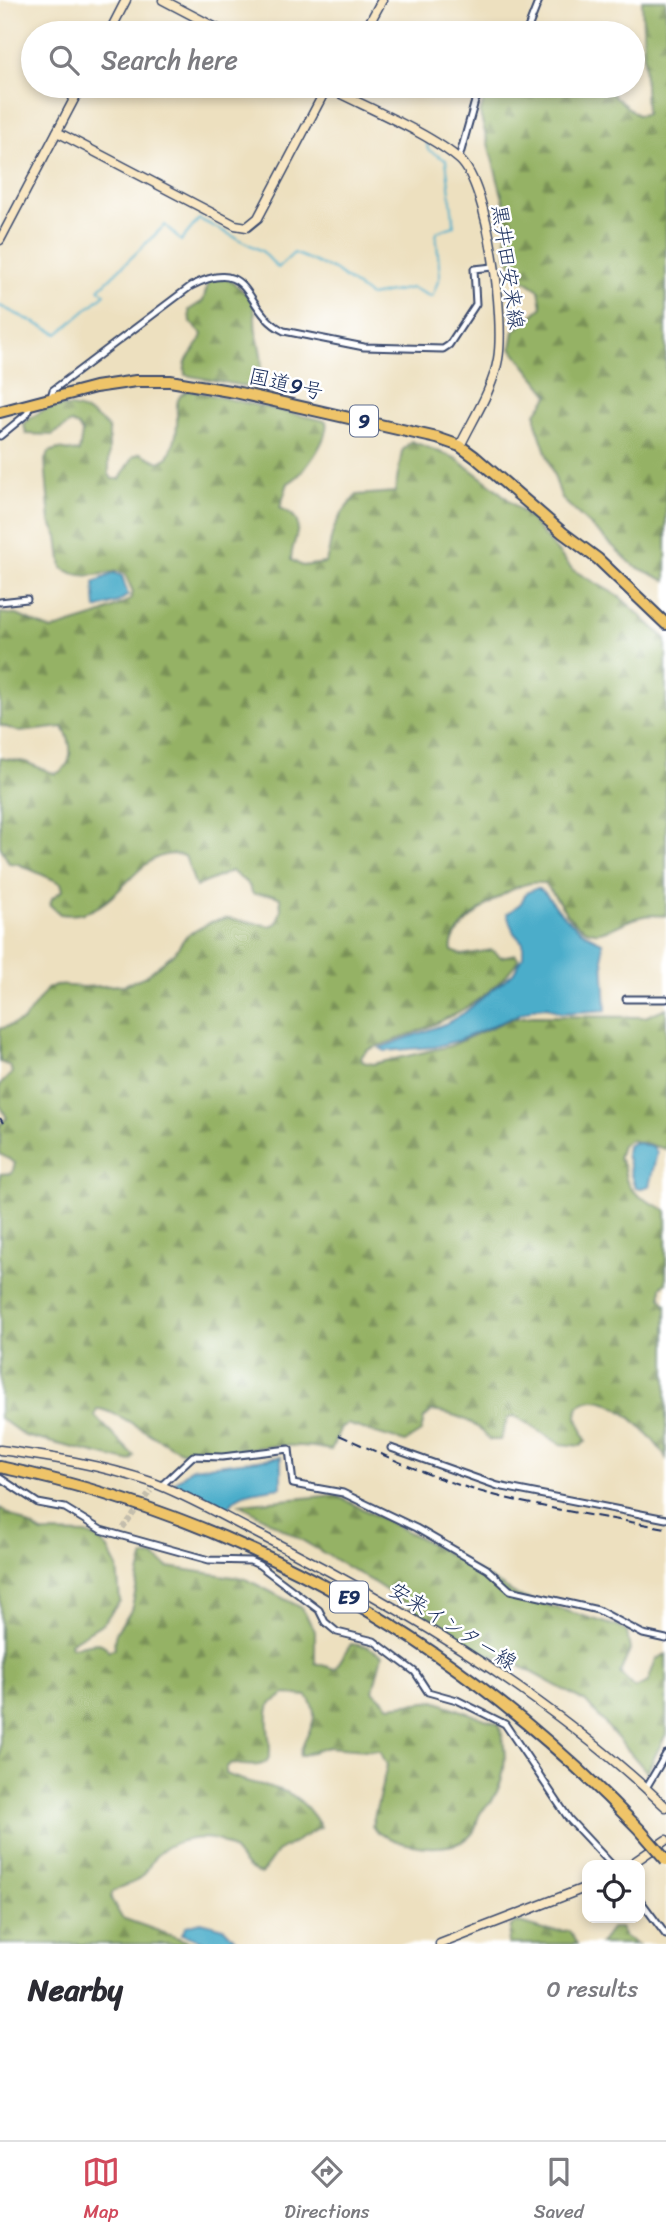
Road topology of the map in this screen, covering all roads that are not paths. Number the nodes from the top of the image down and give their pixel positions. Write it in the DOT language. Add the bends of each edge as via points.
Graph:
graph roads {
  1 [pos="126,0"];
  2 [pos="163,0"];
  3 [pos="382,0"];
  4 [pos="539,0"];
  5 [pos="115,21"];
  6 [pos="203,21"];
  7 [pos="371,21"];
  8 [pos="531,21"];
  9 [pos="75,98"];
  10 [pos="325,98"];
  11 [pos="351,98"];
  12 [pos="477,98"];
  13 [pos="57,132"];
  14 [pos="458,158"];
  15 [pos="1,235"];
  16 [pos="493,267"];
  17 [pos="51,398"];
  18 [pos="30,405"];
  19 [pos="0,412"];
  20 [pos="0,436"];
  21 [pos="460,446"];
  22 [pos="27,599"];
  23 [pos="0,602"];
  24 [pos="666,624"];
  25 [pos="626,999"];
  26 [pos="666,999"];
  27 [pos="391,1448"];
  28 [pos="0,1450"];
  29 [pos="0,1467"];
  30 [pos="0,1478"];
  31 [pos="155,1487"];
  32 [pos="666,1519"];
  33 [pos="123,1528"];
  34 [pos="118,1535"];
  35 [pos="666,1639"];
  36 [pos="666,1754"];
  37 [pos="646,1788"];
  38 [pos="666,1807"];
  39 [pos="666,1840"];
  40 [pos="607,1860"];
  41 [pos="637,1860"];
  42 [pos="666,1860"];
  43 [pos="582,1889"];
  44 [pos="645,1907"];
  45 [pos="666,1935"];
  46 [pos="440,1944"];
  1 -- 5 [label="main road"];
  2 -- 6 [label="main road"];
  3 -- 7 [label="main road"];
  4 -- 8 [label="street"];
  9 -- 13 [label="main road"];
  10 -- 13 [label="main road" via="258,218 247,227 235,225"];
  11 -- 14 [label="main road, 黒井田安来線"];
  12 -- 14 [label="street"];
  13 -- 15 [label="main road"];
  14 -- 16 [label="main road, 黒井田安来線" via="477,184"];
  16 -- 17 [label="street" via="474,269 476,304 443,349 365,347 284,331 234,278 211,276 191,286 53,390"];
  16 -- 21 [label="main road, 黒井田安来線" via="498,360"];
  17 -- 18 [label="highway, 国道9号 / 9"];
  17 -- 21 [label="highway, 国道9号 / 9" via="136,381 183,383"];
  18 -- 19 [label="highway, 国道9号 / 9"];
  18 -- 20 [label="street" via="27,414"];
  21 -- 24 [label="highway, 国道9号 / 9" via="597,559"];
  22 -- 23 [label="street"];
  25 -- 26 [label="street"];
  27 -- 32 [label="street" via="498,1486"];
  28 -- 31 [label="main road, 安来インター線" via="96,1465"];
  29 -- 42 [label="highway, E9, bridge" via="90,1488 171,1515 251,1547 355,1601 493,1694 571,1760"];
  30 -- 34 [label="street" via="38,1503 65,1508"];
  31 -- 35 [label="street" via="193,1456 289,1449 293,1484 343,1493 416,1528 487,1569 510,1590 598,1610 643,1634"];
  31 -- 37 [label="main road, 安来インター線" via="362,1589 572,1724"];
  33 -- 34 [label="street"];
  34 -- 40 [label="street" via="208,1560 259,1565 319,1610 337,1632 374,1641 415,1672 428,1692 457,1700 505,1724 569,1819"];
  36 -- 37 [label="street"];
  37 -- 38 [label="main road, 安来インター線"];
  39 -- 41 [label="main road"];
  43 -- 46 [label="main road"];
  44 -- 45 [label="street"];
}
